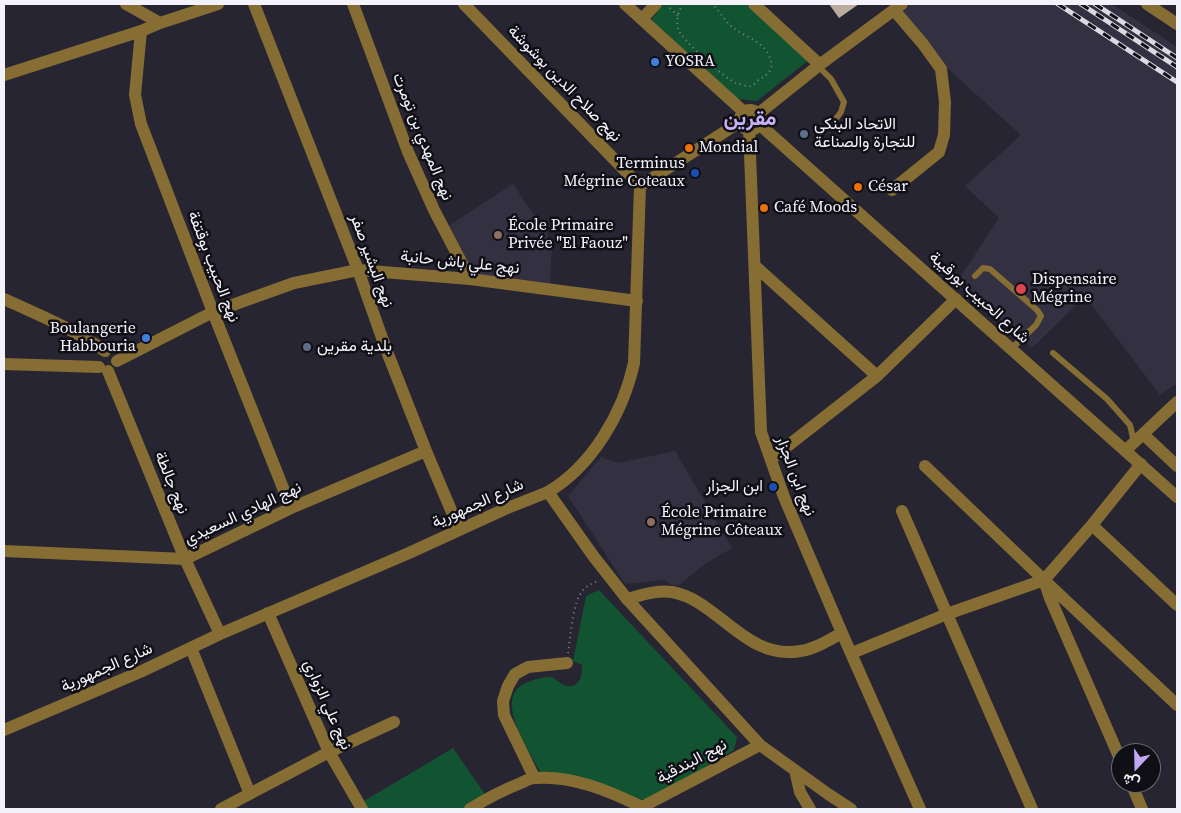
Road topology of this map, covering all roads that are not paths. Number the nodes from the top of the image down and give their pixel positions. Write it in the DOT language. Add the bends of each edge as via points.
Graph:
graph roads {
  1 [pos="126,4"];
  2 [pos="218,4"];
  3 [pos="254,4"];
  4 [pos="353,4"];
  5 [pos="464,4"];
  6 [pos="625,4"];
  7 [pos="656,4"];
  8 [pos="754,4"];
  9 [pos="1147,4"];
  10 [pos="898,7"];
  11 [pos="642,19"];
  12 [pos="160,23"];
  13 [pos="1177,24"];
  14 [pos="141,31"];
  15 [pos="818,65"];
  16 [pos="4,75"];
  17 [pos="750,120"];
  18 [pos="829,128"];
  19 [pos="640,186"];
  20 [pos="892,190"];
  21 [pos="755,266"];
  22 [pos="358,270"];
  23 [pos="975,276"];
  24 [pos="470,279"];
  25 [pos="4,299"];
  26 [pos="956,299"];
  27 [pos="637,301"];
  28 [pos="213,312"];
  29 [pos="1012,349"];
  30 [pos="105,351"];
  31 [pos="1053,353"];
  32 [pos="117,361"];
  33 [pos="4,364"];
  34 [pos="103,369"];
  35 [pos="877,376"];
  36 [pos="1177,402"];
  37 [pos="1134,442"];
  38 [pos="426,452"];
  39 [pos="771,459"];
  40 [pos="1141,464"];
  41 [pos="925,466"];
  42 [pos="1177,466"];
  43 [pos="548,492"];
  44 [pos="1177,497"];
  45 [pos="291,508"];
  46 [pos="902,511"];
  47 [pos="1092,525"];
  48 [pos="459,529"];
  49 [pos="4,551"];
  50 [pos="185,559"];
  51 [pos="1044,580"];
  52 [pos="628,599"];
  53 [pos="1177,605"];
  54 [pos="268,612"];
  55 [pos="947,614"];
  56 [pos="842,633"];
  57 [pos="220,634"];
  58 [pos="191,648"];
  59 [pos="852,652"];
  60 [pos="567,663"];
  61 [pos="1177,705"];
  62 [pos="394,722"];
  63 [pos="4,730"];
  64 [pos="1113,743"];
  65 [pos="760,745"];
  66 [pos="329,752"];
  67 [pos="795,770"];
  68 [pos="534,777"];
  69 [pos="1135,793"];
  70 [pos="250,794"];
  71 [pos="642,808"];
  72 [pos="221,809"];
  73 [pos="362,809"];
  74 [pos="470,809"];
  75 [pos="810,809"];
  76 [pos="851,809"];
  77 [pos="920,809"];
  78 [pos="1032,809"];
  79 [pos="1142,809"];
  1 -- 12 [label="street"];
  2 -- 12 [label="street"];
  3 -- 22 [label="street, نهج البشير صفر"];
  4 -- 24 [label="street, نهج المهدي بن تومرت" via="408,152"];
  5 -- 19 [label="street, نهج صلاح الدين بوشوشة"];
  6 -- 11 [label="street, شارع الحبيب بورقيبة"];
  7 -- 11 [label="street"];
  8 -- 15 [label="street"];
  9 -- 13 [label="street"];
  10 -- 15 [label="street"];
  10 -- 20 [label="street" via="940,69 945,102 944,135 939,152"];
  11 -- 17 [label="street, شارع الحبيب بورقيبة"];
  12 -- 14 [label="street"];
  14 -- 16 [label="street"];
  14 -- 28 [label="street, نهج الحبيب بوقتفة" via="135,95 137,109"];
  15 -- 17 [label="street"];
  15 -- 18 [label="lane" via="831,79 844,102"];
  17 -- 19 [label="street"];
  17 -- 21 [label="street, نهج ابن الجزار"];
  17 -- 26 [label="street, شارع الحبيب بورقيبة"];
  19 -- 27 [label="street, شارع الجمهورية"];
  21 -- 35 [label="street"];
  21 -- 39 [label="street, نهج ابن الجزار" via="761,432"];
  22 -- 24 [label="street, نهج علي باش حانبة"];
  22 -- 28 [label="street, نهج علي باش حانبة" via="294,283"];
  22 -- 38 [label="street, نهج البشير صفر"];
  23 -- 29 [label="lane" via="982,268 990,269 1041,316"];
  24 -- 27 [label="street, نهج علي باش حانبة"];
  25 -- 30 [label="street" via="66,327"];
  26 -- 29 [label="street, شارع الحبيب بورقيبة"];
  26 -- 35 [label="street"];
  27 -- 43 [label="street, شارع الجمهورية" via="634,363 622,402 600,440 573,474"];
  28 -- 32 [label="street, نهج علي باش حانبة"];
  28 -- 45 [label="street, نهج الحبيب بوقتفة"];
  29 -- 37 [label="street, شارع الحبيب بورقيبة"];
  30 -- 32 [label="street" via="113,353"];
  30 -- 34 [label="street" via="97,359"];
  31 -- 37 [label="lane" via="1124,418 1130,425"];
  32 -- 34 [label="street" via="114,367"];
  33 -- 34 [label="street"];
  34 -- 50 [label="street, نهج جالطة"];
  35 -- 39 [label="street"];
  36 -- 37 [label="street"];
  37 -- 40 [label="street, شارع الحبيب بورقيبة"];
  37 -- 42 [label="street"];
  38 -- 45 [label="street, نهج الهادي السعيدي"];
  38 -- 48 [label="street, نهج البشير صفر"];
  39 -- 56 [label="street, نهج ابن الجزار"];
  40 -- 44 [label="street, شارع الحبيب بورقيبة"];
  40 -- 47 [label="street"];
  41 -- 51 [label="street"];
  43 -- 48 [label="street, شارع الجمهورية"];
  43 -- 52 [label="street"];
  45 -- 50 [label="street, نهج الهادي السعيدي"];
  46 -- 55 [label="street"];
  47 -- 51 [label="street"];
  47 -- 53 [label="street"];
  48 -- 54 [label="street, شارع الجمهورية"];
  49 -- 50 [label="street, نهج الهادي السعيدي"];
  50 -- 57 [label="street, نهج جالطة"];
  51 -- 55 [label="street"];
  51 -- 61 [label="street"];
  51 -- 64 [label="street"];
  52 -- 56 [label="street" via="650,592 672,592 689,598 760,646 783,652 813,648"];
  52 -- 65 [label="street"];
  54 -- 57 [label="street, شارع الجمهورية"];
  54 -- 66 [label="street, نهج علي الزواري"];
  55 -- 59 [label="street"];
  55 -- 78 [label="street"];
  56 -- 59 [label="street, نهج ابن الجزار"];
  57 -- 58 [label="street, شارع الجمهورية"];
  58 -- 63 [label="street, شارع الجمهورية"];
  58 -- 70 [label="street"];
  59 -- 77 [label="street, نهج ابن الجزار"];
  60 -- 68 [label="street" via="528,668 515,674 503,701 504,716"];
  62 -- 66 [label="street"];
  65 -- 67 [label="street"];
  65 -- 71 [label="street, نهج البندقية"];
  66 -- 70 [label="street"];
  66 -- 73 [label="street, نهج علي الزواري"];
  67 -- 75 [label="street" via="800,792"];
  67 -- 76 [label="street"];
  68 -- 71 [label="street" via="589,784"];
  68 -- 74 [label="street" via="496,793"];
  69 -- 79 [label="street"];
  70 -- 72 [label="street"];
}
